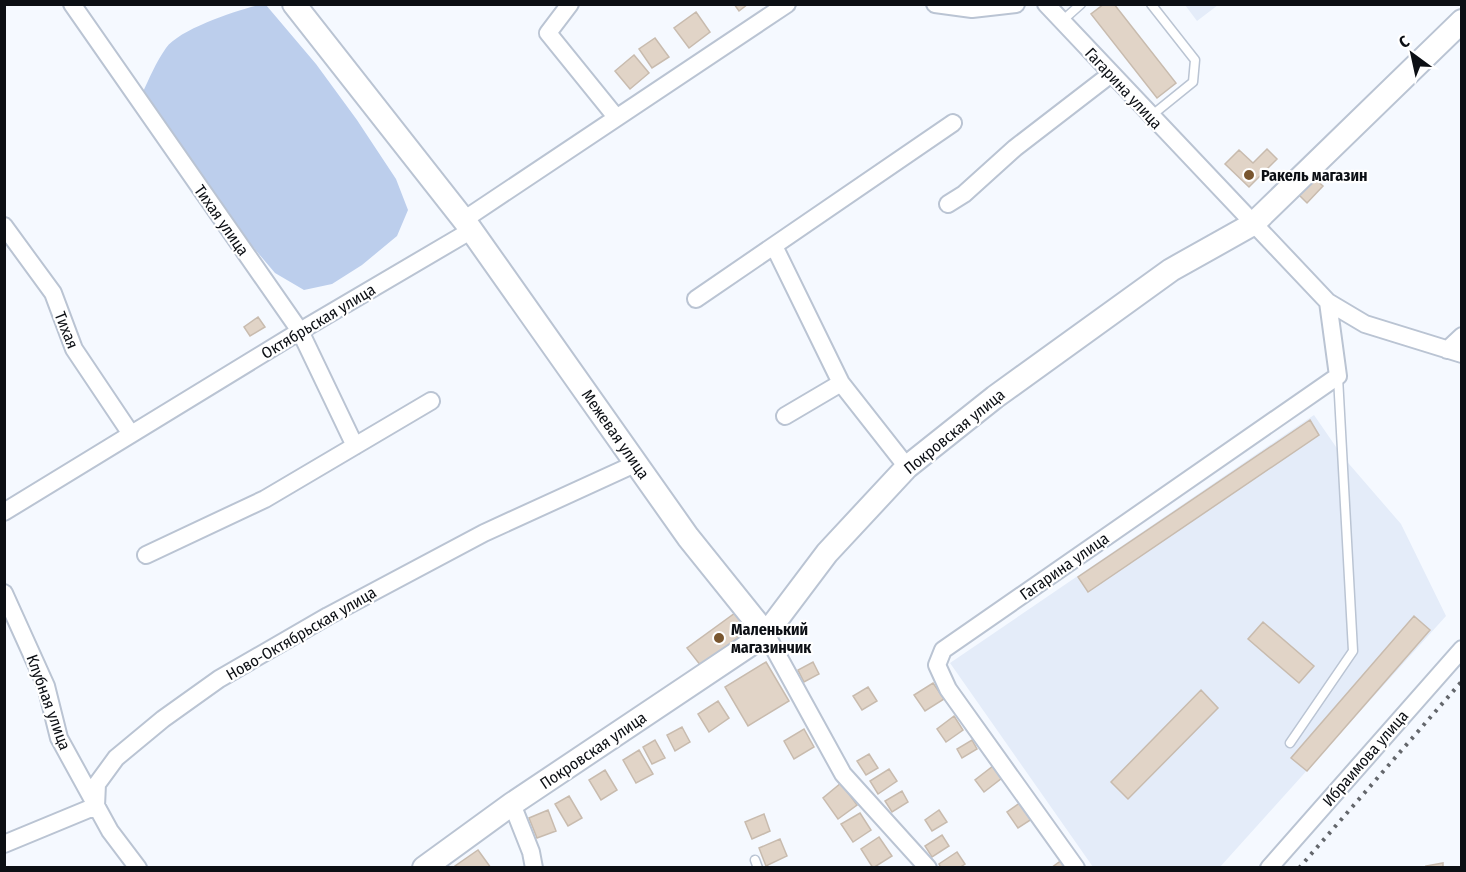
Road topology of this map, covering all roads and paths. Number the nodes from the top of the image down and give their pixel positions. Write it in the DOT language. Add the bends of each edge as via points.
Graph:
graph roads {
  1 [pos="72,4"];
  2 [pos="294,4"];
  3 [pos="570,4"];
  4 [pos="787,4"];
  5 [pos="935,4"];
  6 [pos="1016,4"];
  7 [pos="1046,4"];
  8 [pos="1081,4"];
  9 [pos="1151,4"];
  10 [pos="1062,21"];
  11 [pos="1461,21"];
  12 [pos="1111,74"];
  13 [pos="1150,116"];
  14 [pos="616,117"];
  15 [pos="953,123"];
  16 [pos="948,204"];
  17 [pos="467,224"];
  18 [pos="1253,224"];
  19 [pos="4,226"];
  20 [pos="774,246"];
  21 [pos="696,299"];
  22 [pos="1328,302"];
  23 [pos="300,331"];
  24 [pos="1461,336"];
  25 [pos="1454,352"];
  26 [pos="1338,376"];
  27 [pos="841,383"];
  28 [pos="431,401"];
  29 [pos="785,416"];
  30 [pos="131,434"];
  31 [pos="355,446"];
  32 [pos="636,463"];
  33 [pos="907,467"];
  34 [pos="4,512"];
  35 [pos="146,555"];
  36 [pos="4,593"];
  37 [pos="766,634"];
  38 [pos="1461,649"];
  39 [pos="1290,743"];
  40 [pos="512,804"];
  41 [pos="96,806"];
  42 [pos="4,844"];
  43 [pos="138,867"];
  44 [pos="424,867"];
  45 [pos="534,867"];
  46 [pos="928,867"];
  47 [pos="1076,867"];
  48 [pos="1269,867"];
  1 -- 23 [label="street, Тихая улица"];
  2 -- 17 [label="street, Межевая улица"];
  3 -- 14 [label="street" via="548,33"];
  4 -- 14 [label="street, Октябрьская улица"];
  5 -- 6 [label="street" via="972,9"];
  7 -- 10 [label="street, Гагарина улица"];
  8 -- 10 [label="lane"];
  9 -- 13 [label="lane" via="1194,60 1193,82"];
  10 -- 12 [label="street, Гагарина улица"];
  11 -- 18 [label="street, Покровская улица"];
  12 -- 13 [label="street, Гагарина улица"];
  12 -- 16 [label="street"];
  13 -- 18 [label="street, Гагарина улица"];
  14 -- 17 [label="street, Октябрьская улица" via="468,218"];
  15 -- 20 [label="street"];
  17 -- 23 [label="street, Октябрьская улица" via="465,234"];
  17 -- 32 [label="street, Межевая улица"];
  18 -- 22 [label="street, Гагарина улица"];
  18 -- 33 [label="street, Покровская улица" via="1162,277 995,397"];
  19 -- 30 [label="street, Тихая" via="53,293 74,349"];
  20 -- 21 [label="street"];
  20 -- 27 [label="street"];
  22 -- 25 [label="street, Гагарина улица" via="1365,324"];
  22 -- 26 [label="street"];
  23 -- 30 [label="street, Октябрьская улица"];
  23 -- 31 [label="street, Тихая улица"];
  24 -- 25 [label="street"];
  26 -- 39 [label="lane" via="1353,651"];
  26 -- 47 [label="street, Гагарина улица" via="943,650 937,665 948,689"];
  27 -- 29 [label="street"];
  27 -- 33 [label="street"];
  28 -- 31 [label="street"];
  30 -- 34 [label="street, Октябрьская улица"];
  31 -- 35 [label="street" via="265,499"];
  32 -- 37 [label="street, Межевая улица" via="688,537"];
  32 -- 41 [label="street, Ново-Октябрьская улица" via="484,533 219,679 116,758 97,784"];
  33 -- 37 [label="street, Покровская улица" via="826,554"];
  36 -- 41 [label="street, Клубная улица" via="46,686 58,738"];
  37 -- 40 [label="street, Покровская улица"];
  37 -- 46 [label="street, Межевая улица" via="843,774"];
  38 -- 48 [label="street, Ибраимова улица"];
  40 -- 44 [label="street, Покровская улица"];
  40 -- 45 [label="street"];
  41 -- 42 [label="street"];
  41 -- 43 [label="street, Клубная улица"];
}
